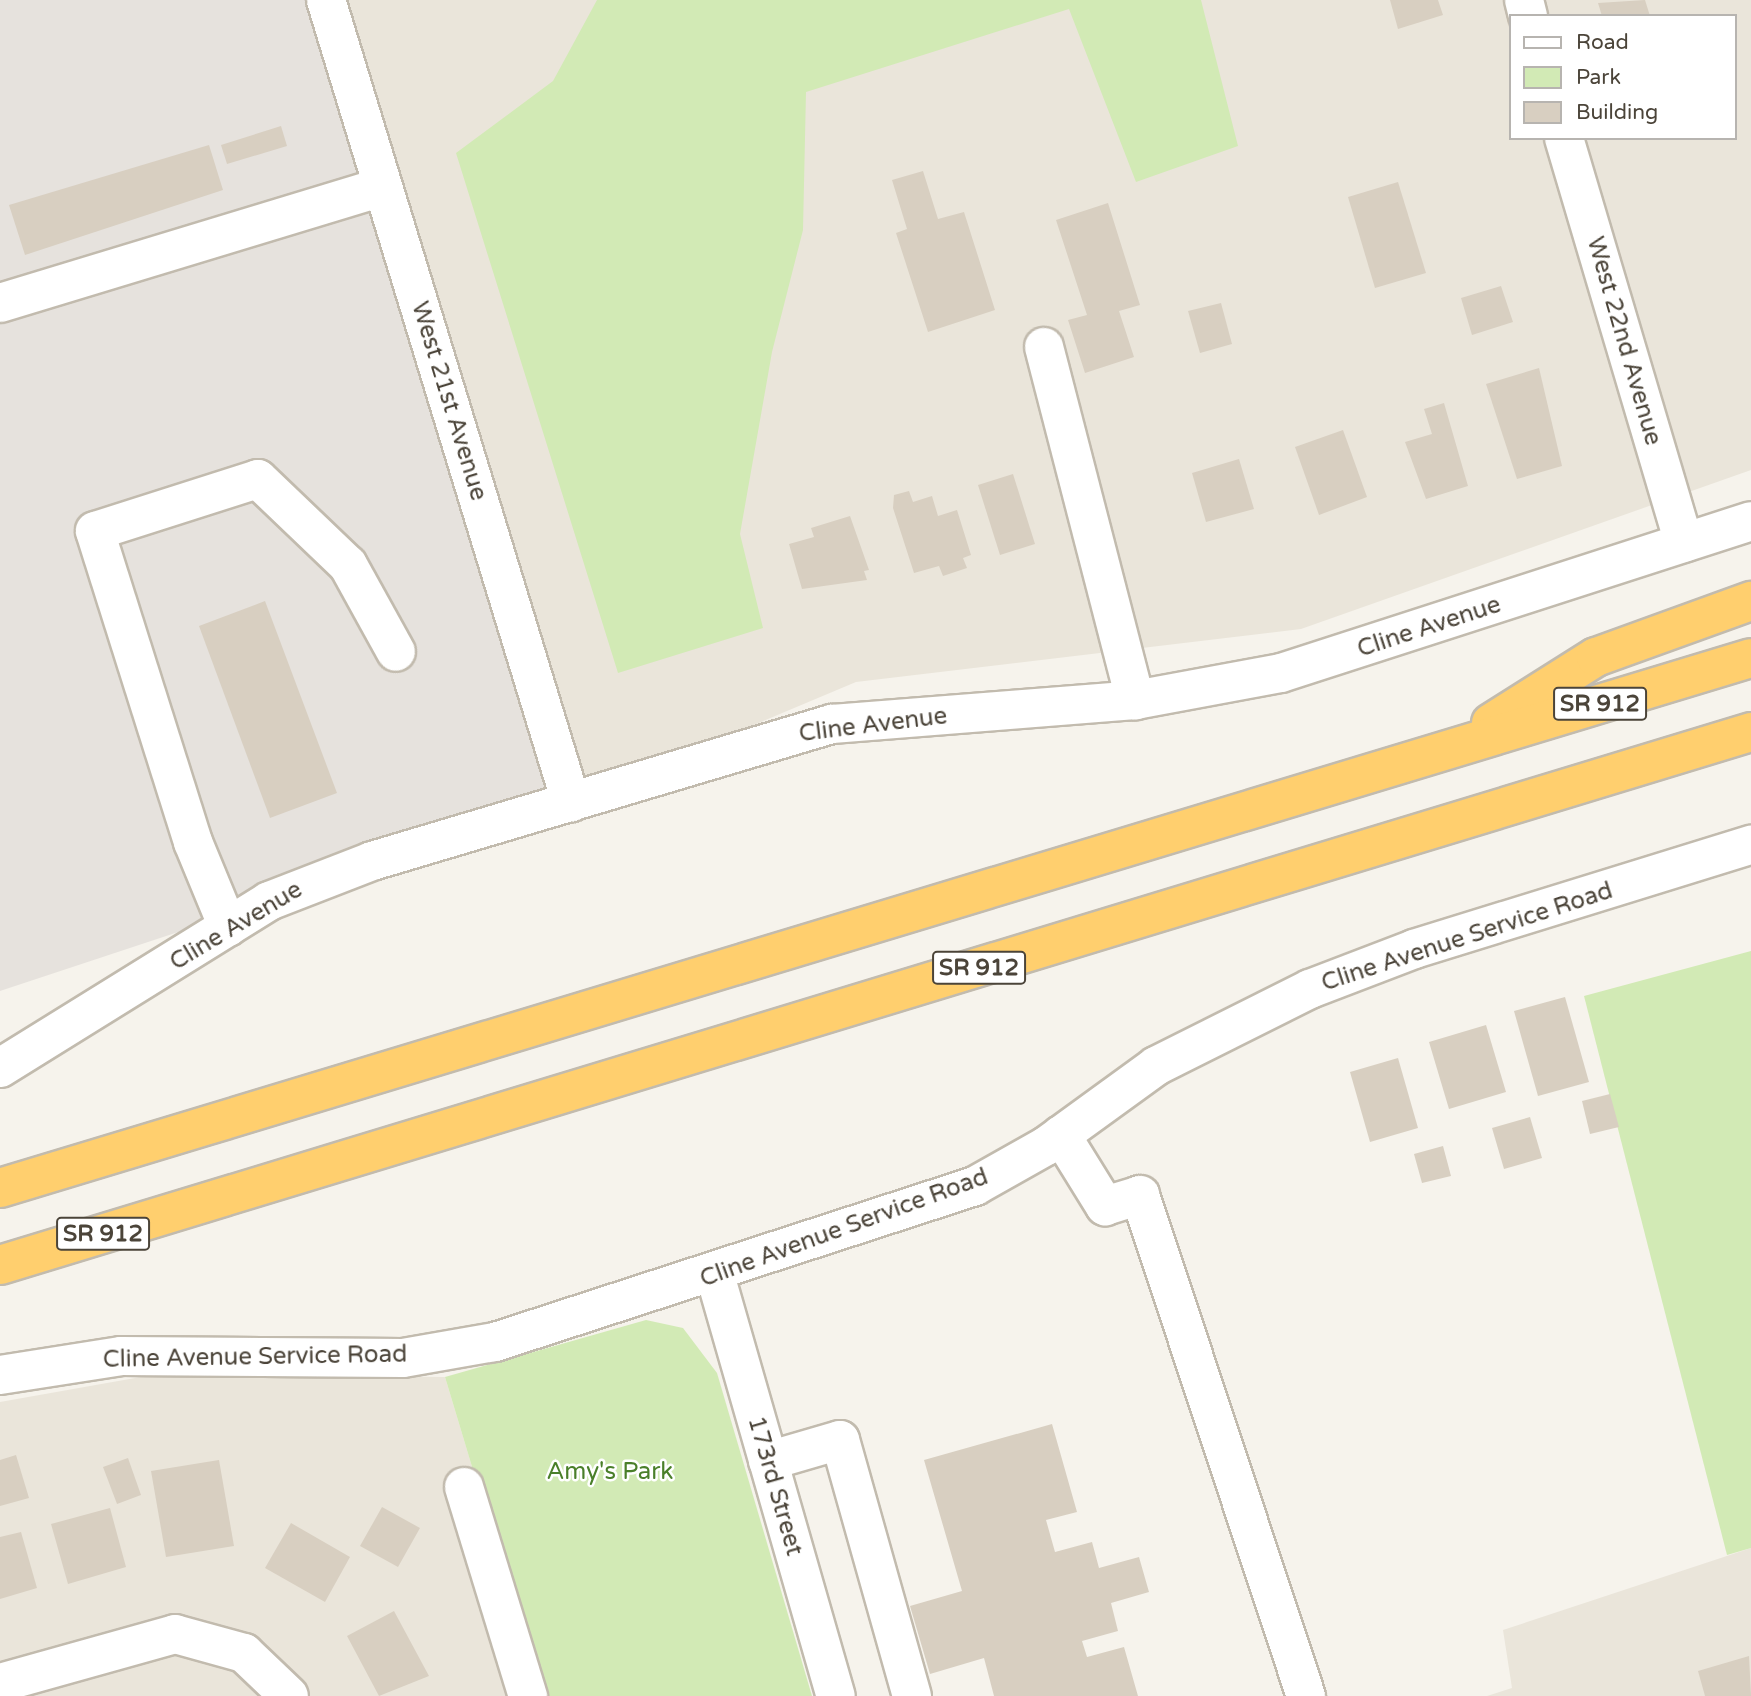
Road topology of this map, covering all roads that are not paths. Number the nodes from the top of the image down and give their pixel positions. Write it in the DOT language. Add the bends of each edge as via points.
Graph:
graph roads {
  1 [pos="326,0"];
  2 [pos="1565,140"];
  3 [pos="383,187"];
  4 [pos="0,303"];
  5 [pos="1044,347"];
  6 [pos="1751,521"];
  7 [pos="1684,543"];
  8 [pos="1751,601"];
  9 [pos="396,652"];
  10 [pos="1751,658"];
  11 [pos="1135,700"];
  12 [pos="1751,732"];
  13 [pos="1448,750"];
  14 [pos="571,802"];
  15 [pos="1751,845"];
  16 [pos="228,927"];
  17 [pos="0,1068"];
  18 [pos="1061,1135"];
  19 [pos="0,1188"];
  20 [pos="0,1265"];
  21 [pos="715,1275"];
  22 [pos="0,1375"];
  23 [pos="768,1461"];
  24 [pos="464,1487"];
  25 [pos="0,1683"];
  26 [pos="289,1696"];
  27 [pos="528,1696"];
  28 [pos="835,1696"];
  29 [pos="912,1696"];
  30 [pos="1306,1696"];
  1 -- 3 [label="street, West 21st Avenue"];
  2 -- 7 [label="street, West 22nd Avenue"];
  3 -- 4 [label="street"];
  3 -- 14 [label="street, West 21st Avenue"];
  5 -- 11 [label="street"];
  6 -- 7 [label="street, Cline Avenue"];
  7 -- 11 [label="street, Cline Avenue" via="1320,662"];
  8 -- 13 [label="highway" via="1596,657"];
  9 -- 16 [label="street" via="348,565 258,479 95,531 193,842"];
  10 -- 13 [label="highway, SR 912"];
  11 -- 14 [label="street, Cline Avenue" via="832,724"];
  12 -- 20 [label="highway, SR 912"];
  13 -- 19 [label="highway, SR 912"];
  14 -- 16 [label="street, Cline Avenue" via="318,879"];
  15 -- 18 [label="street, Cline Avenue Service Road" via="1414,949 1310,989 1156,1066"];
  16 -- 17 [label="street, Cline Avenue"];
  18 -- 21 [label="street, Cline Avenue Service Road" via="975,1186"];
  18 -- 30 [label="street" via="1105,1206 1140,1195"];
  21 -- 22 [label="street, Cline Avenue Service Road" via="495,1342 403,1358 121,1356"];
  21 -- 23 [label="street, 173rd Street"];
  23 -- 28 [label="street, 173rd Street"];
  23 -- 29 [label="street" via="840,1440"];
  24 -- 27 [label="street"];
  25 -- 26 [label="street" via="175,1634 244,1653"];
}
